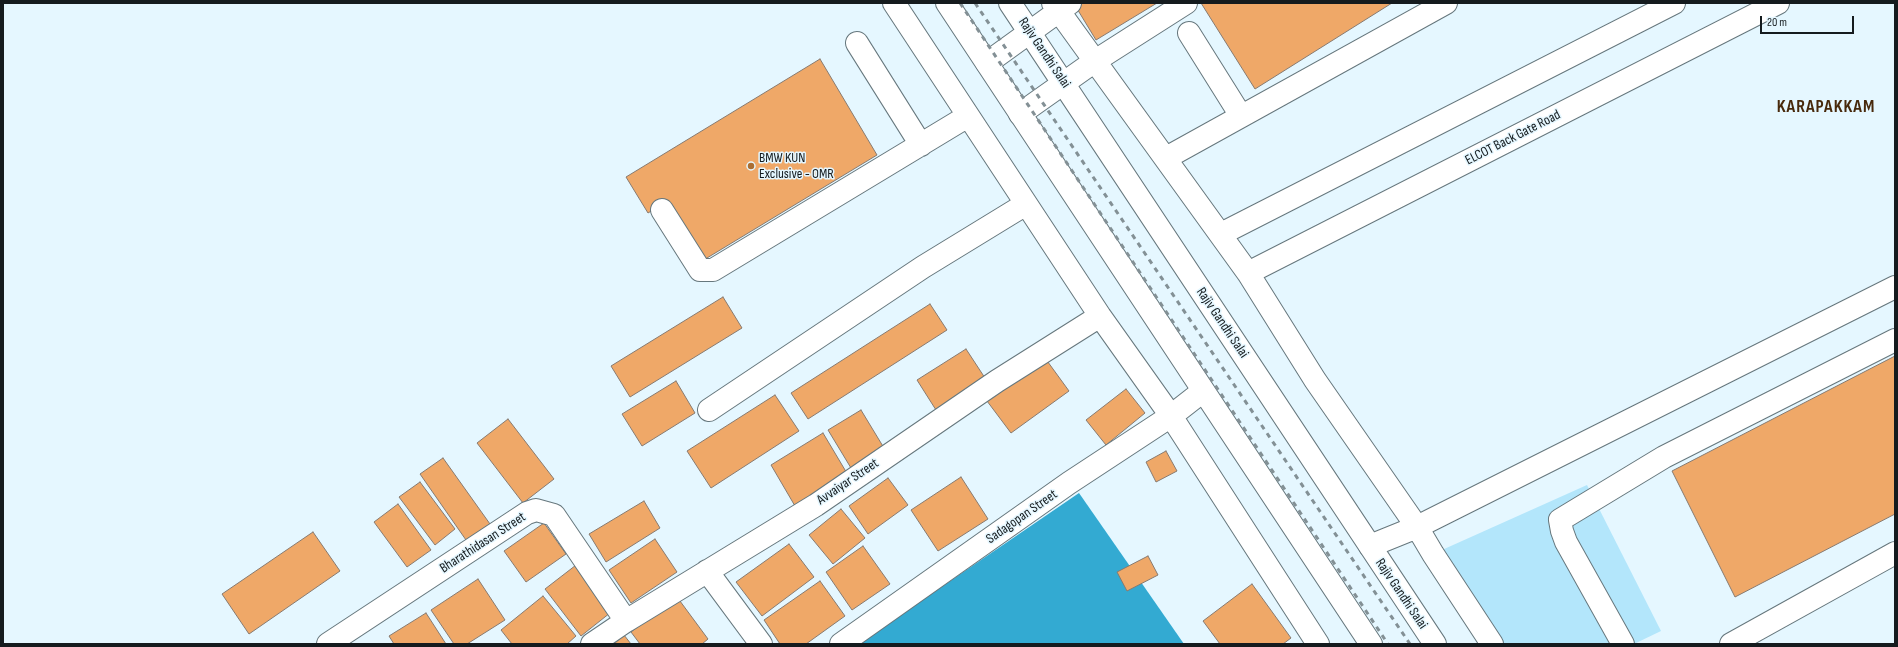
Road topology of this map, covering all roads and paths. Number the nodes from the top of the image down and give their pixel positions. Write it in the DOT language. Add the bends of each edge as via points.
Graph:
graph roads {
  1 [pos="894,3"];
  2 [pos="947,3"];
  3 [pos="1010,3"];
  4 [pos="1186,3"];
  5 [pos="1446,3"];
  6 [pos="1674,3"];
  7 [pos="1778,3"];
  8 [pos="1061,6"];
  9 [pos="1029,32"];
  10 [pos="1189,33"];
  11 [pos="857,44"];
  12 [pos="1096,61"];
  13 [pos="986,63"];
  14 [pos="1064,83"];
  15 [pos="1020,114"];
  16 [pos="968,116"];
  17 [pos="1241,116"];
  18 [pos="921,145"];
  19 [pos="1166,158"];
  20 [pos="1026,204"];
  21 [pos="662,210"];
  22 [pos="1221,234"];
  23 [pos="1248,273"];
  24 [pos="1895,287"];
  25 [pos="1100,316"];
  26 [pos="1895,340"];
  27 [pos="1203,391"];
  28 [pos="709,410"];
  29 [pos="1171,416"];
  30 [pos="1418,527"];
  31 [pos="1370,546"];
  32 [pos="1895,554"];
  33 [pos="707,571"];
  34 [pos="626,620"];
  35 [pos="328,644"];
  36 [pos="592,644"];
  37 [pos="760,644"];
  38 [pos="841,644"];
  39 [pos="1318,644"];
  40 [pos="1371,644"];
  41 [pos="1435,644"];
  42 [pos="1492,644"];
  43 [pos="1623,644"];
  44 [pos="1731,644"];
  1 -- 16 [label="street"];
  2 -- 13 [label="street"];
  3 -- 9 [label="street, Rajiv Gandhi Salai"];
  4 -- 12 [label="street"];
  5 -- 17 [label="street"];
  6 -- 22 [label="street"];
  7 -- 23 [label="street, ELCOT Back Gate Road"];
  8 -- 9 [label="street"];
  8 -- 12 [label="street"];
  9 -- 13 [label="street"];
  9 -- 14 [label="street, Rajiv Gandhi Salai"];
  10 -- 17 [label="street"];
  11 -- 18 [label="street"];
  12 -- 14 [label="street"];
  12 -- 19 [label="street"];
  13 -- 15 [label="street"];
  14 -- 15 [label="street"];
  14 -- 31 [label="street, Rajiv Gandhi Salai"];
  15 -- 27 [label="street"];
  16 -- 18 [label="street"];
  16 -- 20 [label="street"];
  17 -- 19 [label="street"];
  18 -- 21 [label="street" via="713,270 700,270"];
  19 -- 22 [label="street"];
  20 -- 25 [label="street"];
  20 -- 28 [label="street" via="923,267"];
  22 -- 23 [label="street"];
  23 -- 30 [label="street" via="1315,380"];
  24 -- 30 [label="street"];
  25 -- 29 [label="street"];
  25 -- 33 [label="street, Avvaiyar Street" via="997,381 816,505"];
  26 -- 43 [label="street" via="1664,457 1560,520 1566,542"];
  27 -- 29 [label="street, Sadagopan Street"];
  27 -- 40 [label="street"];
  29 -- 38 [label="street, Sadagopan Street" via="1069,483"];
  29 -- 39 [label="street"];
  30 -- 31 [label="street"];
  30 -- 42 [label="street"];
  31 -- 41 [label="street, Rajiv Gandhi Salai"];
  32 -- 44 [label="street"];
  33 -- 34 [label="street, Avvaiyar Street"];
  33 -- 37 [label="street"];
  34 -- 35 [label="street, Bharathidasan Street" via="554,515 536,510 527,513"];
  34 -- 36 [label="street, Avvaiyar Street"];
}
